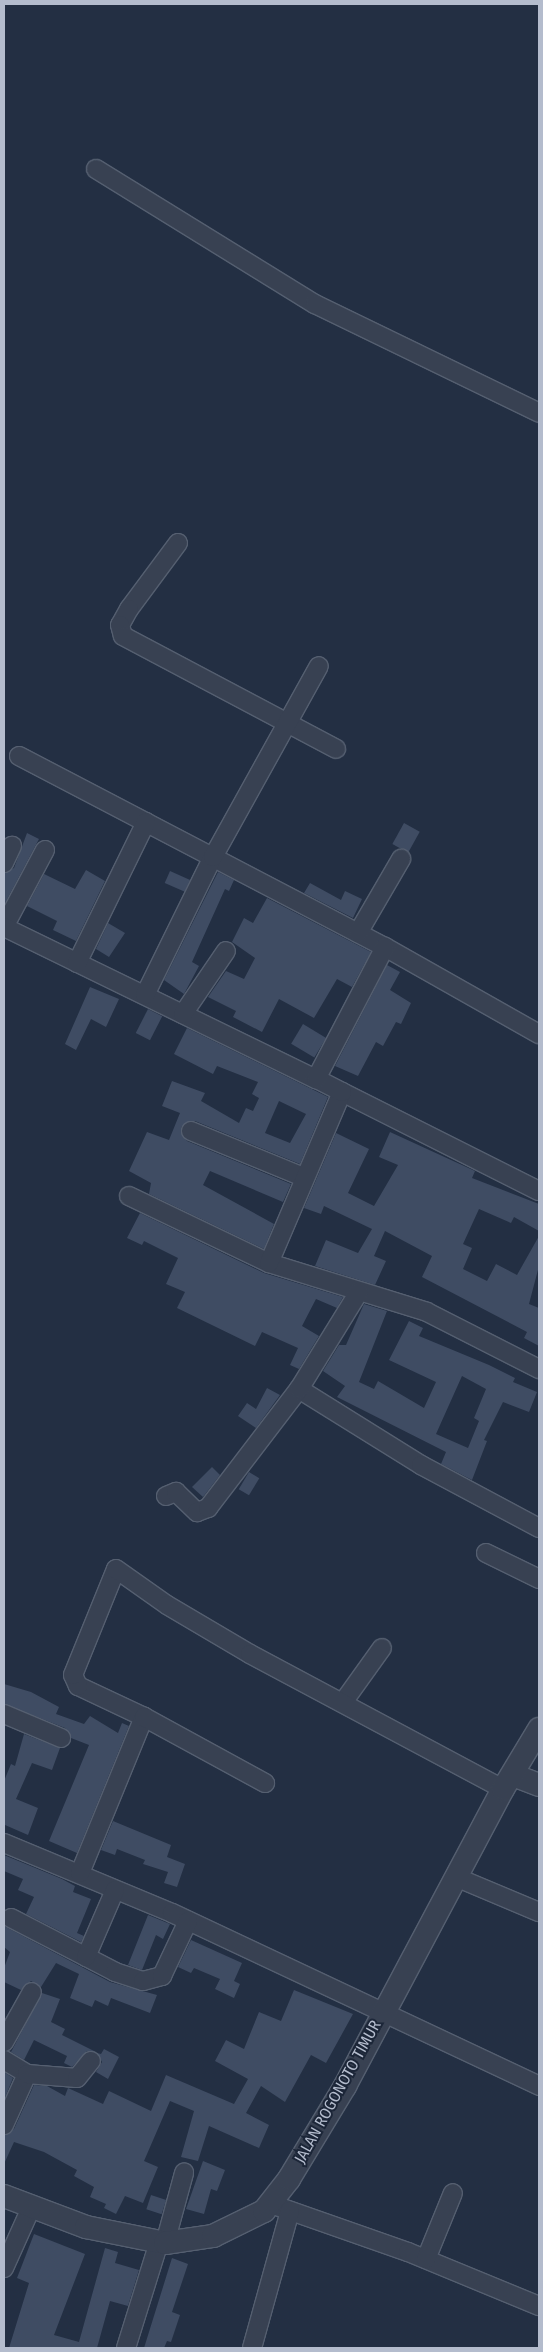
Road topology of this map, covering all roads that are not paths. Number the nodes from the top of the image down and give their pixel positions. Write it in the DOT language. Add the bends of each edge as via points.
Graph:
graph roads {
  1 [pos="96,168"];
  2 [pos="539,412"];
  3 [pos="178,542"];
  4 [pos="319,666"];
  5 [pos="288,722"];
  6 [pos="336,749"];
  7 [pos="19,756"];
  8 [pos="146,822"];
  9 [pos="12,846"];
  10 [pos="45,850"];
  11 [pos="213,857"];
  12 [pos="400,859"];
  13 [pos="4,863"];
  14 [pos="358,933"];
  15 [pos="7,938"];
  16 [pos="385,947"];
  17 [pos="226,951"];
  18 [pos="77,963"];
  19 [pos="145,995"];
  20 [pos="183,1014"];
  21 [pos="539,1034"];
  22 [pos="316,1079"];
  23 [pos="342,1092"];
  24 [pos="191,1131"];
  25 [pos="303,1177"];
  26 [pos="539,1191"];
  27 [pos="129,1196"];
  28 [pos="269,1263"];
  29 [pos="359,1292"];
  30 [pos="539,1369"];
  31 [pos="299,1389"];
  32 [pos="166,1496"];
  33 [pos="539,1528"];
  34 [pos="486,1553"];
  35 [pos="539,1579"];
  36 [pos="382,1648"];
  37 [pos="344,1701"];
  38 [pos="4,1714"];
  39 [pos="144,1717"];
  40 [pos="539,1729"];
  41 [pos="61,1738"];
  42 [pos="508,1782"];
  43 [pos="265,1783"];
  44 [pos="539,1785"];
  45 [pos="4,1843"];
  46 [pos="80,1873"];
  47 [pos="458,1878"];
  48 [pos="115,1890"];
  49 [pos="539,1912"];
  50 [pos="11,1918"];
  51 [pos="188,1921"];
  52 [pos="86,1957"];
  53 [pos="32,1992"];
  54 [pos="383,2014"];
  55 [pos="4,2042"];
  56 [pos="4,2060"];
  57 [pos="91,2061"];
  58 [pos="27,2074"];
  59 [pos="539,2086"];
  60 [pos="4,2126"];
  61 [pos="184,2173"];
  62 [pos="453,2193"];
  63 [pos="4,2196"];
  64 [pos="280,2207"];
  65 [pos="31,2208"];
  66 [pos="162,2243"];
  67 [pos="426,2259"];
  68 [pos="4,2268"];
  69 [pos="539,2306"];
  70 [pos="126,2348"];
  71 [pos="252,2348"];
  1 -- 2 [label="street" via="315,304"];
  3 -- 5 [label="street" via="129,609 120,625 123,636"];
  4 -- 5 [label="street"];
  5 -- 6 [label="street"];
  5 -- 11 [label="street"];
  7 -- 8 [label="street"];
  8 -- 11 [label="street"];
  8 -- 18 [label="street"];
  9 -- 13 [label="street"];
  10 -- 15 [label="street" via="4,928"];
  11 -- 14 [label="street"];
  11 -- 19 [label="street"];
  12 -- 14 [label="street"];
  14 -- 16 [label="street"];
  15 -- 18 [label="street"];
  16 -- 21 [label="street"];
  16 -- 22 [label="street"];
  17 -- 20 [label="street"];
  18 -- 19 [label="street"];
  19 -- 20 [label="street"];
  20 -- 22 [label="street"];
  22 -- 23 [label="street"];
  23 -- 25 [label="street"];
  23 -- 26 [label="street"];
  24 -- 25 [label="street"];
  25 -- 28 [label="street"];
  27 -- 28 [label="street"];
  28 -- 29 [label="street"];
  29 -- 30 [label="street" via="427,1312"];
  29 -- 31 [label="street"];
  31 -- 32 [label="street" via="203,1512 197,1512 176,1492"];
  31 -- 33 [label="street" via="421,1466"];
  34 -- 35 [label="street"];
  36 -- 37 [label="street"];
  37 -- 39 [label="street" via="217,1634 116,1569 73,1675 78,1686"];
  37 -- 42 [label="street"];
  38 -- 41 [label="street"];
  39 -- 43 [label="street"];
  39 -- 46 [label="street"];
  40 -- 42 [label="street, JALAN ROGONOTO TIMUR"];
  42 -- 44 [label="street"];
  42 -- 47 [label="street, JALAN ROGONOTO TIMUR"];
  45 -- 46 [label="street"];
  46 -- 48 [label="street"];
  47 -- 49 [label="street"];
  47 -- 54 [label="street, JALAN ROGONOTO TIMUR"];
  48 -- 51 [label="street"];
  48 -- 52 [label="street"];
  50 -- 52 [label="street"];
  51 -- 52 [label="street" via="162,1976 152,1981 115,1972"];
  51 -- 54 [label="street"];
  53 -- 55 [label="street"];
  54 -- 59 [label="street"];
  54 -- 64 [label="street, JALAN ROGONOTO TIMUR"];
  56 -- 58 [label="street"];
  57 -- 58 [label="street" via="77,2078"];
  58 -- 60 [label="street"];
  61 -- 66 [label="street"];
  62 -- 67 [label="street"];
  63 -- 65 [label="street, JALAN ROGONOTO TIMUR"];
  64 -- 66 [label="street, JALAN ROGONOTO TIMUR" via="213,2236"];
  64 -- 67 [label="street"];
  64 -- 71 [label="street"];
  65 -- 66 [label="street, JALAN ROGONOTO TIMUR" via="86,2227"];
  65 -- 68 [label="street"];
  66 -- 70 [label="street"];
  67 -- 69 [label="street"];
}
